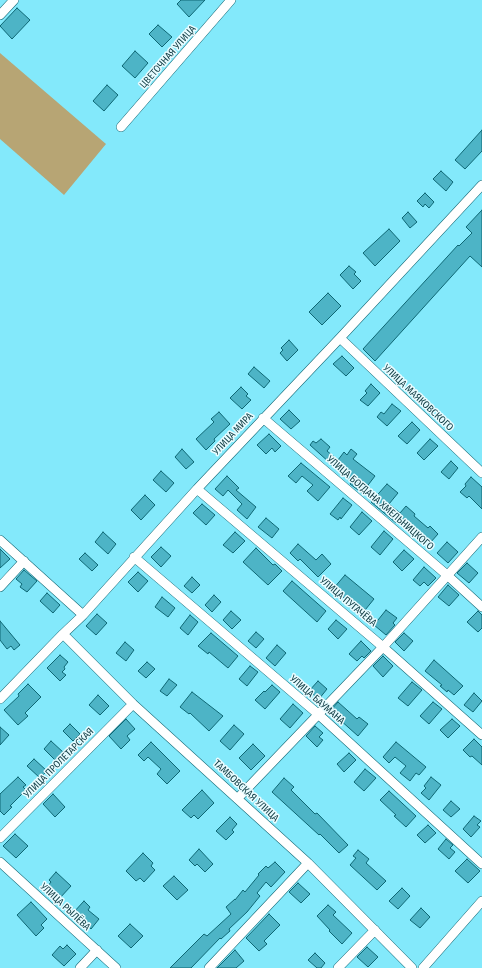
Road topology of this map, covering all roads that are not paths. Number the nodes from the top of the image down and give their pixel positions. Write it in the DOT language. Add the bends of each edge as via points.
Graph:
graph roads {
  1 [pos="14,0"];
  2 [pos="231,0"];
  3 [pos="0,15"];
  4 [pos="121,127"];
  5 [pos="481,189"];
  6 [pos="340,338"];
  7 [pos="263,418"];
  8 [pos="482,473"];
  9 [pos="197,489"];
  10 [pos="482,537"];
  11 [pos="0,540"];
  12 [pos="134,557"];
  13 [pos="24,561"];
  14 [pos="447,575"];
  15 [pos="0,587"];
  16 [pos="482,607"];
  17 [pos="83,614"];
  18 [pos="63,634"];
  19 [pos="383,647"];
  20 [pos="0,699"];
  21 [pos="134,704"];
  22 [pos="318,714"];
  23 [pos="482,735"];
  24 [pos="238,798"];
  25 [pos="0,838"];
  26 [pos="0,862"];
  27 [pos="308,863"];
  28 [pos="482,864"];
  29 [pos="482,900"];
  30 [pos="375,930"];
  31 [pos="96,950"];
  32 [pos="80,968"];
  33 [pos="116,968"];
  34 [pos="209,968"];
  35 [pos="338,968"];
  36 [pos="412,968"];
  37 [pos="422,968"];
  1 -- 3 [label="street"];
  2 -- 4 [label="street, ЦВЕТОЧНАЯ УЛИЦА"];
  5 -- 6 [label="street, УЛИЦА МИРА"];
  6 -- 7 [label="street, УЛИЦА МИРА"];
  6 -- 8 [label="street, УЛИЦА МАЯКОВСКОГО"];
  7 -- 9 [label="street, УЛИЦА МИРА"];
  7 -- 14 [label="street, УЛИЦА БОГДАНА ХМЕЛЬНИЦКОГО"];
  9 -- 12 [label="street, УЛИЦА МИРА"];
  9 -- 19 [label="street, УЛИЦА ПУГАЧЁВА"];
  10 -- 14 [label="street"];
  11 -- 13 [label="street"];
  12 -- 17 [label="street, УЛИЦА МИРА"];
  12 -- 22 [label="street, УЛИЦА БАУМАНА"];
  13 -- 15 [label="street"];
  13 -- 17 [label="street"];
  14 -- 16 [label="street, УЛИЦА БОГДАНА ХМЕЛЬНИЦКОГО"];
  14 -- 19 [label="street"];
  17 -- 18 [label="street, УЛИЦА МИРА"];
  18 -- 20 [label="street, УЛИЦА МИРА"];
  18 -- 21 [label="street, ТАМБОВСКАЯ УЛИЦА"];
  19 -- 22 [label="street"];
  19 -- 23 [label="street, УЛИЦА ПУГАЧЁВА"];
  21 -- 24 [label="street, ТАМБОВСКАЯ УЛИЦА"];
  21 -- 25 [label="street, УЛИЦА ПРОЛЕТАРСКАЯ"];
  22 -- 24 [label="street"];
  22 -- 28 [label="street, УЛИЦА БАУМАНА"];
  24 -- 27 [label="street, ТАМБОВСКАЯ УЛИЦА"];
  26 -- 31 [label="street, УЛИЦА РЫЛЁВА"];
  27 -- 30 [label="street, ТАМБОВСКАЯ УЛИЦА"];
  27 -- 34 [label="street"];
  29 -- 37 [label="street"];
  30 -- 35 [label="street"];
  30 -- 36 [label="street, ТАМБОВСКАЯ УЛИЦА"];
  31 -- 32 [label="street"];
  31 -- 33 [label="street, УЛИЦА РЫЛЁВА"];
}
